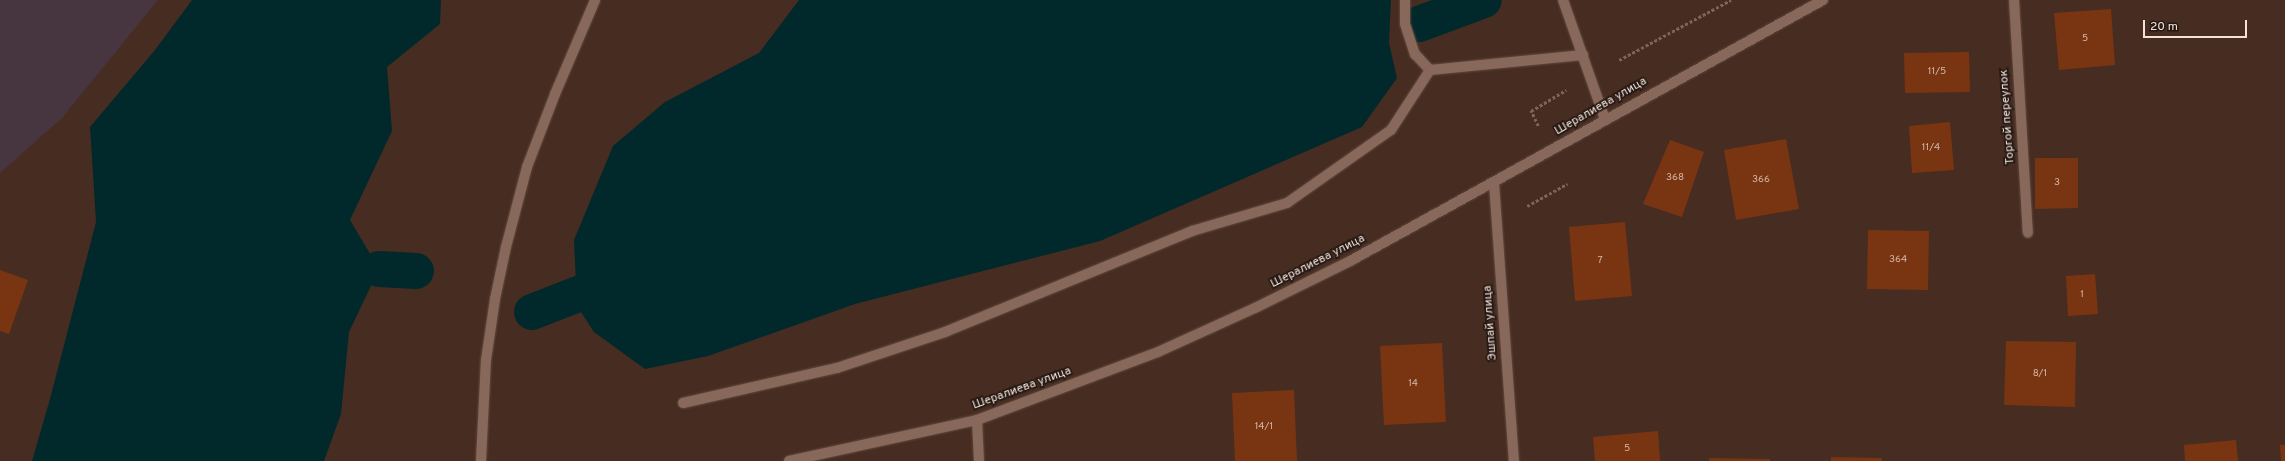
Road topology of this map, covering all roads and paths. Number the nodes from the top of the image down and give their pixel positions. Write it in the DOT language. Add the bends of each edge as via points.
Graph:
graph roads {
  1 [pos="595,0"];
  2 [pos="1405,0"];
  3 [pos="1563,0"];
  4 [pos="1731,0"];
  5 [pos="1823,0"];
  6 [pos="2014,0"];
  7 [pos="1583,55"];
  8 [pos="1619,60"];
  9 [pos="1430,70"];
  10 [pos="1566,90"];
  11 [pos="1605,119"];
  12 [pos="1538,126"];
  13 [pos="1494,183"];
  14 [pos="1567,184"];
  15 [pos="1527,206"];
  16 [pos="2028,232"];
  17 [pos="683,404"];
  18 [pos="976,420"];
  19 [pos="481,461"];
  20 [pos="789,461"];
  21 [pos="979,461"];
  22 [pos="1514,461"];
  1 -- 19 [label="street" via="527,167 506,247 486,360"];
  2 -- 9 [label="street" via="1407,30 1416,54"];
  3 -- 7 [label="street"];
  4 -- 8 [label="path"];
  5 -- 11 [label="street, Шералиева улица"];
  6 -- 16 [label="street, Торгой переулок"];
  7 -- 9 [label="street"];
  7 -- 11 [label="street"];
  9 -- 17 [label="street" via="1391,130 1287,203 1192,231 945,332 837,368"];
  10 -- 12 [label="path" via="1531,111"];
  11 -- 13 [label="street, Шералиева улица"];
  13 -- 18 [label="street, Шералиева улица" via="1352,260 1255,308 1158,352"];
  13 -- 22 [label="street, Эшпай улица"];
  14 -- 15 [label="path"];
  18 -- 20 [label="street, Шералиева улица"];
  18 -- 21 [label="street"];
}
